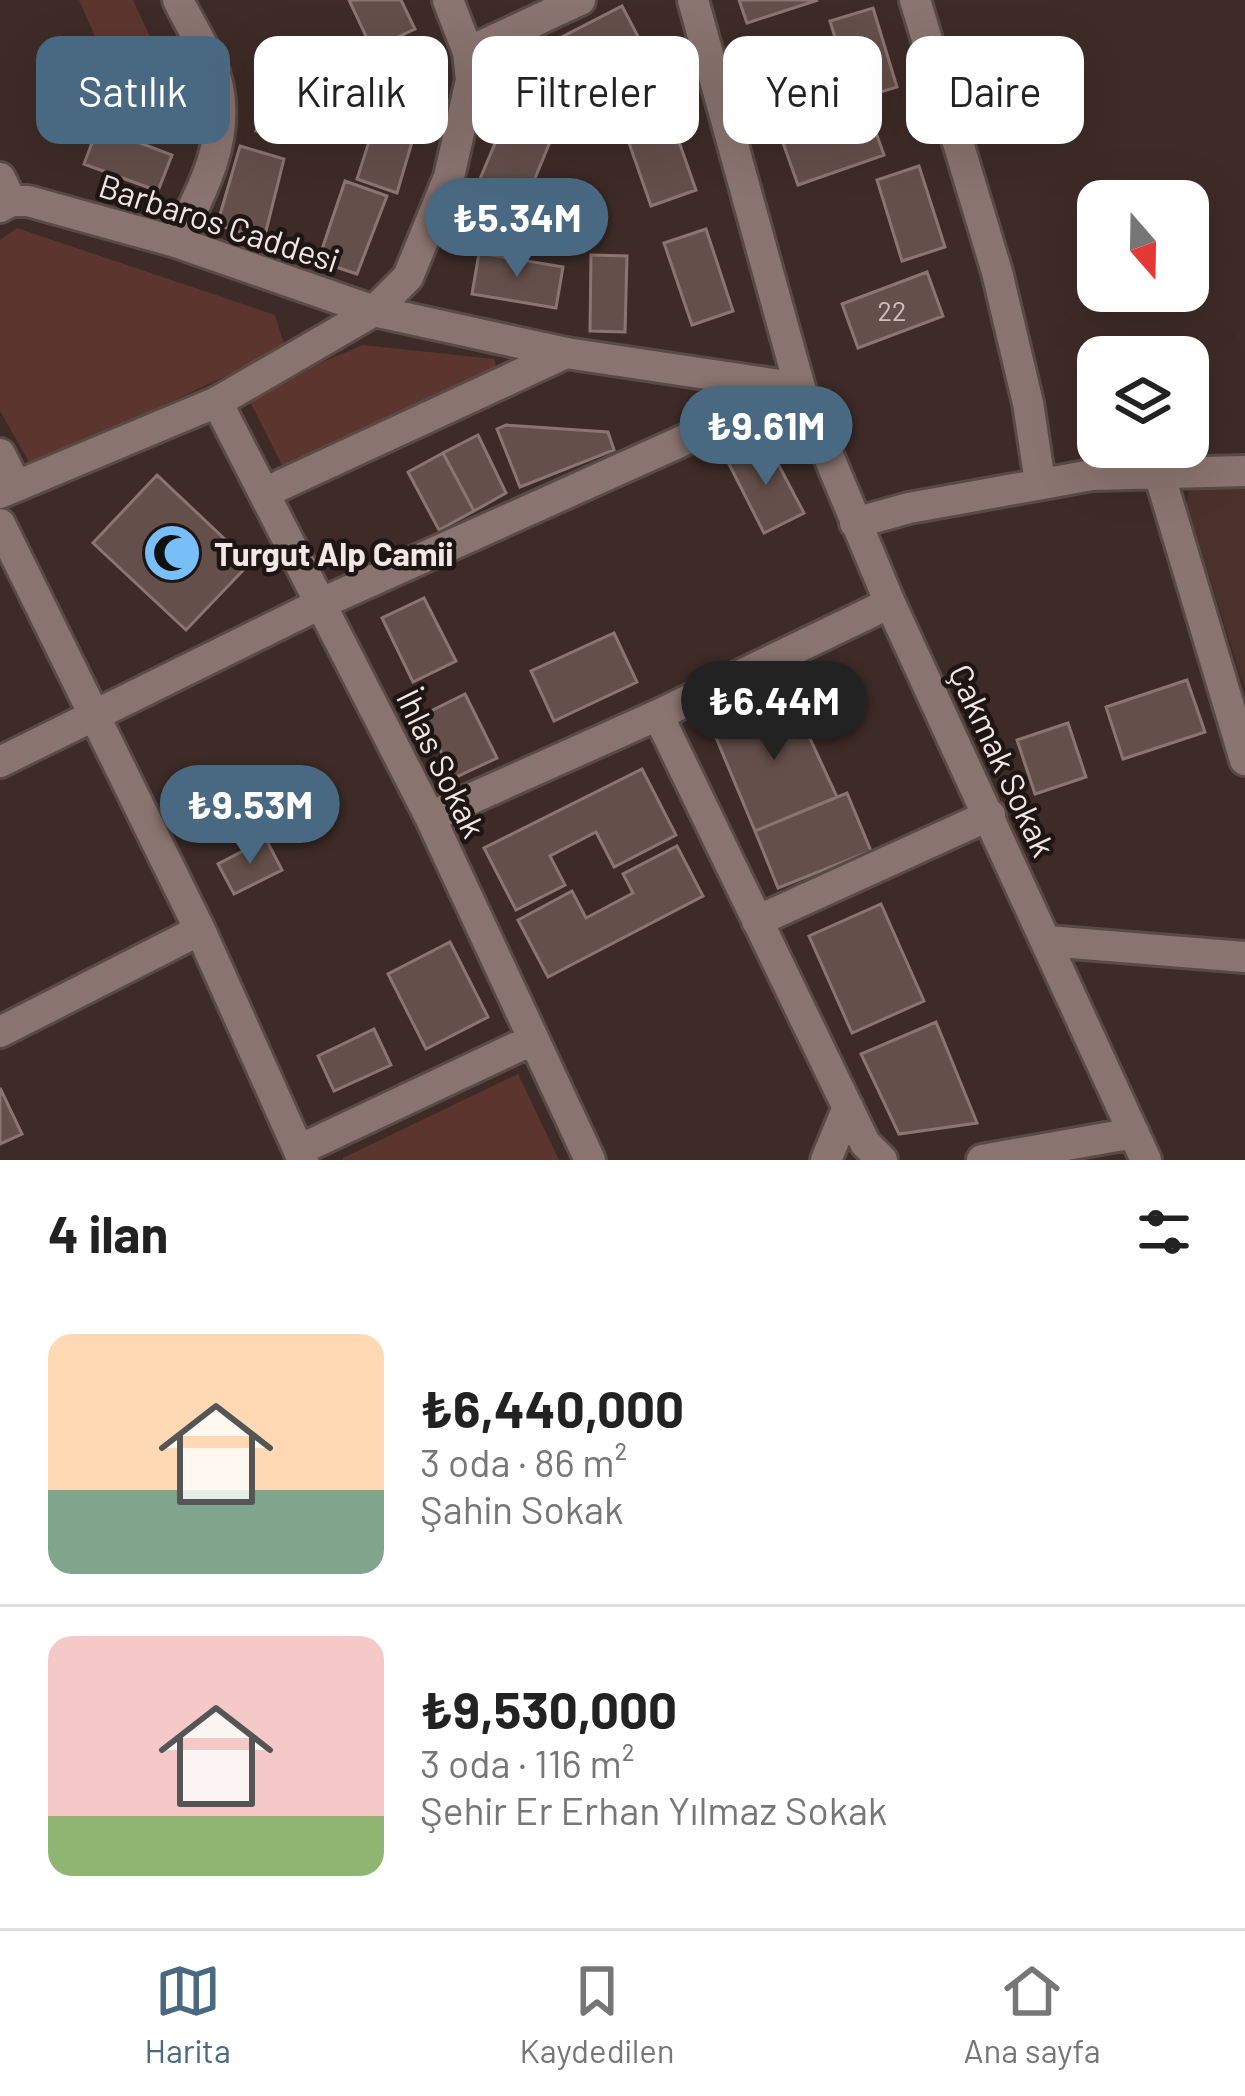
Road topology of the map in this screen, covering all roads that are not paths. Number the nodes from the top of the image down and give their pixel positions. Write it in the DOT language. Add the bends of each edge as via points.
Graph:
graph roads {
  1 [pos="178,0"];
  2 [pos="448,0"];
  3 [pos="580,0"];
  4 [pos="693,0"];
  5 [pos="915,0"];
  6 [pos="468,52"];
  7 [pos="4,195"];
  8 [pos="176,242"];
  9 [pos="374,311"];
  10 [pos="566,353"];
  11 [pos="800,388"];
  12 [pos="218,403"];
  13 [pos="0,454"];
  14 [pos="1245,471"];
  15 [pos="1159,473"];
  16 [pos="1040,482"];
  17 [pos="8,489"];
  18 [pos="266,492"];
  19 [pos="855,523"];
  20 [pos="0,524"];
  21 [pos="322,603"];
  22 [pos="890,603"];
  23 [pos="658,715"];
  24 [pos="96,716"];
  25 [pos="1245,760"];
  26 [pos="0,762"];
  27 [pos="990,815"];
  28 [pos="430,817"];
  29 [pos="757,921"];
  30 [pos="200,930"];
  31 [pos="1047,941"];
  32 [pos="1245,957"];
  33 [pos="0,1032"];
  34 [pos="532,1040"];
  35 [pos="848,1107"];
  36 [pos="1140,1146"];
  37 [pos="301,1155"];
  38 [pos="590,1160"];
  39 [pos="826,1160"];
  40 [pos="883,1160"];
  41 [pos="982,1160"];
  1 -- 8 [label="street" via="218,84 221,124 208,181"];
  2 -- 6 [label="street"];
  3 -- 6 [label="street"];
  4 -- 11 [label="street"];
  5 -- 16 [label="street" via="997,272"];
  6 -- 9 [label="street" via="471,80 449,177 408,277"];
  7 -- 8 [label="street, Barbaros Caddesi"];
  8 -- 9 [label="street, Barbaros Caddesi"];
  9 -- 10 [label="street, Barbaros Caddesi"];
  9 -- 12 [label="street"];
  10 -- 11 [label="street, Barbaros Caddesi"];
  10 -- 18 [label="street"];
  11 -- 19 [label="street, Çakmak Sokak"];
  11 -- 21 [label="street"];
  12 -- 17 [label="street"];
  12 -- 18 [label="street, İhlas Sokak"];
  13 -- 17 [label="street"];
  14 -- 15 [label="street"];
  15 -- 16 [label="street"];
  15 -- 25 [label="street"];
  16 -- 19 [label="street"];
  18 -- 21 [label="street, İhlas Sokak"];
  19 -- 22 [label="street, Çakmak Sokak"];
  20 -- 24 [label="street"];
  21 -- 24 [label="street"];
  21 -- 28 [label="street, İhlas Sokak"];
  22 -- 23 [label="street"];
  22 -- 27 [label="street, Çakmak Sokak"];
  23 -- 28 [label="street"];
  23 -- 29 [label="street"];
  24 -- 26 [label="street"];
  24 -- 30 [label="street"];
  27 -- 29 [label="street"];
  27 -- 31 [label="street, Çakmak Sokak"];
  28 -- 34 [label="street, İhlas Sokak"];
  29 -- 35 [label="street"];
  30 -- 33 [label="street"];
  30 -- 37 [label="street"];
  31 -- 32 [label="street"];
  31 -- 36 [label="street, Çakmak Sokak"];
  34 -- 37 [label="street"];
  34 -- 38 [label="street, İhlas Sokak"];
  35 -- 39 [label="street"];
  35 -- 40 [label="street"];
  36 -- 41 [label="street"];
}
